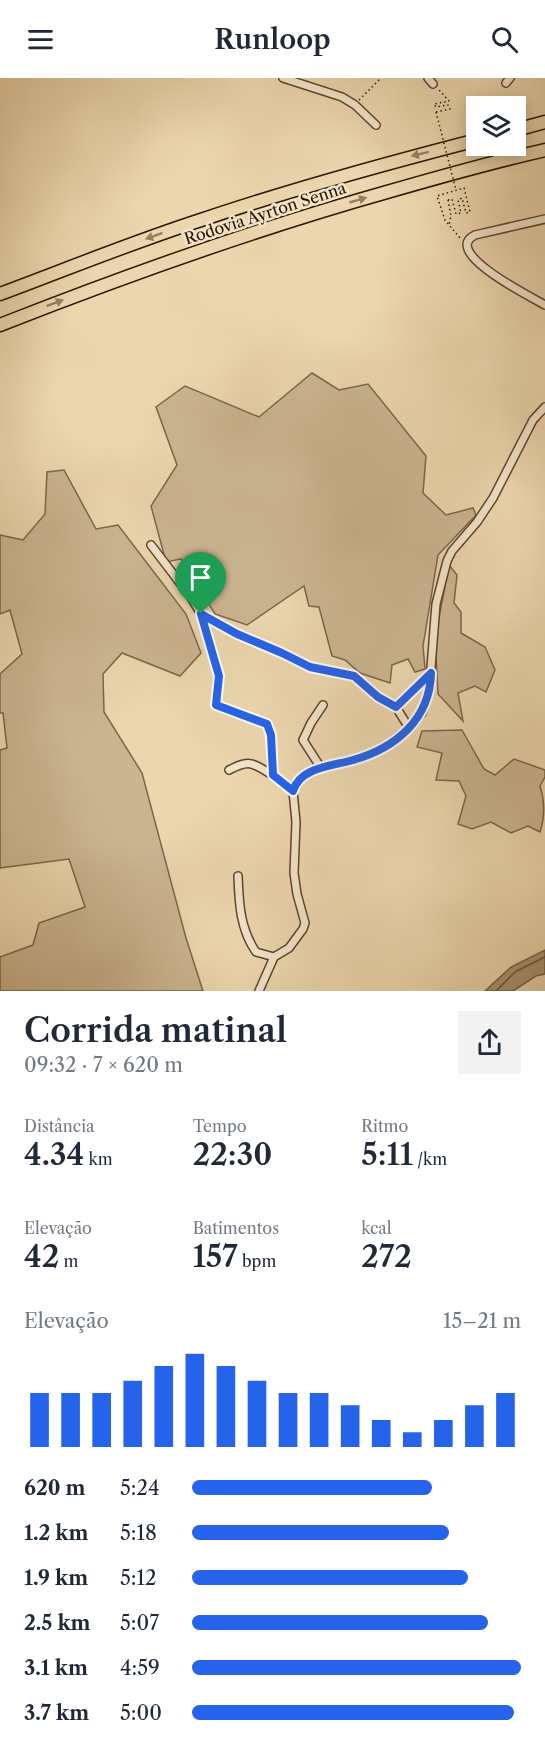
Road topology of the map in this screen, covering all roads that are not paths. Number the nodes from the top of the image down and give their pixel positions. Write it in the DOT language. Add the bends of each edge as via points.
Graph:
graph roads {
  1 [pos="283,78"];
  2 [pos="545,122"];
  3 [pos="376,125"];
  4 [pos="526,127"];
  5 [pos="466,143"];
  6 [pos="545,150"];
  7 [pos="545,219"];
  8 [pos="0,294"];
  9 [pos="545,305"];
  10 [pos="0,325"];
  11 [pos="545,407"];
  12 [pos="151,545"];
  13 [pos="201,614"];
  14 [pos="431,673"];
  15 [pos="323,705"];
  16 [pos="396,707"];
  17 [pos="409,728"];
  18 [pos="321,768"];
  19 [pos="228,770"];
  20 [pos="273,775"];
  21 [pos="293,791"];
  22 [pos="238,876"];
  23 [pos="274,957"];
  24 [pos="259,991"];
  1 -- 3 [label="street" via="330,92 355,105"];
  2 -- 4 [label="highway"];
  5 -- 8 [label="highway, Rodovia Ayrton Senna, one-way" via="202,219"];
  10 -- 6 [label="highway, Rodovia Ayrton Senna, one-way" via="174,259 320,211"];
  7 -- 9 [label="street" via="475,236 467,244 476,261 491,273"];
  11 -- 14 [label="street" via="533,420 493,498 447,561 436,604"];
  12 -- 13 [label="street"];
  13 -- 16 [label="street" via="310,667 354,676"];
  13 -- 20 [label="street" via="219,676 216,705 267,724"];
  14 -- 16 [label="street"];
  14 -- 17 [label="street" via="426,704"];
  15 -- 18 [label="street" via="303,740"];
  16 -- 17 [label="street"];
  17 -- 18 [label="street" via="374,753"];
  18 -- 21 [label="street" via="302,777"];
  19 -- 20 [label="street" via="249,762"];
  20 -- 21 [label="street"];
  21 -- 23 [label="street" via="295,886 305,923 289,948"];
  22 -- 23 [label="street" via="240,920 252,947"];
  23 -- 24 [label="street"];
}
